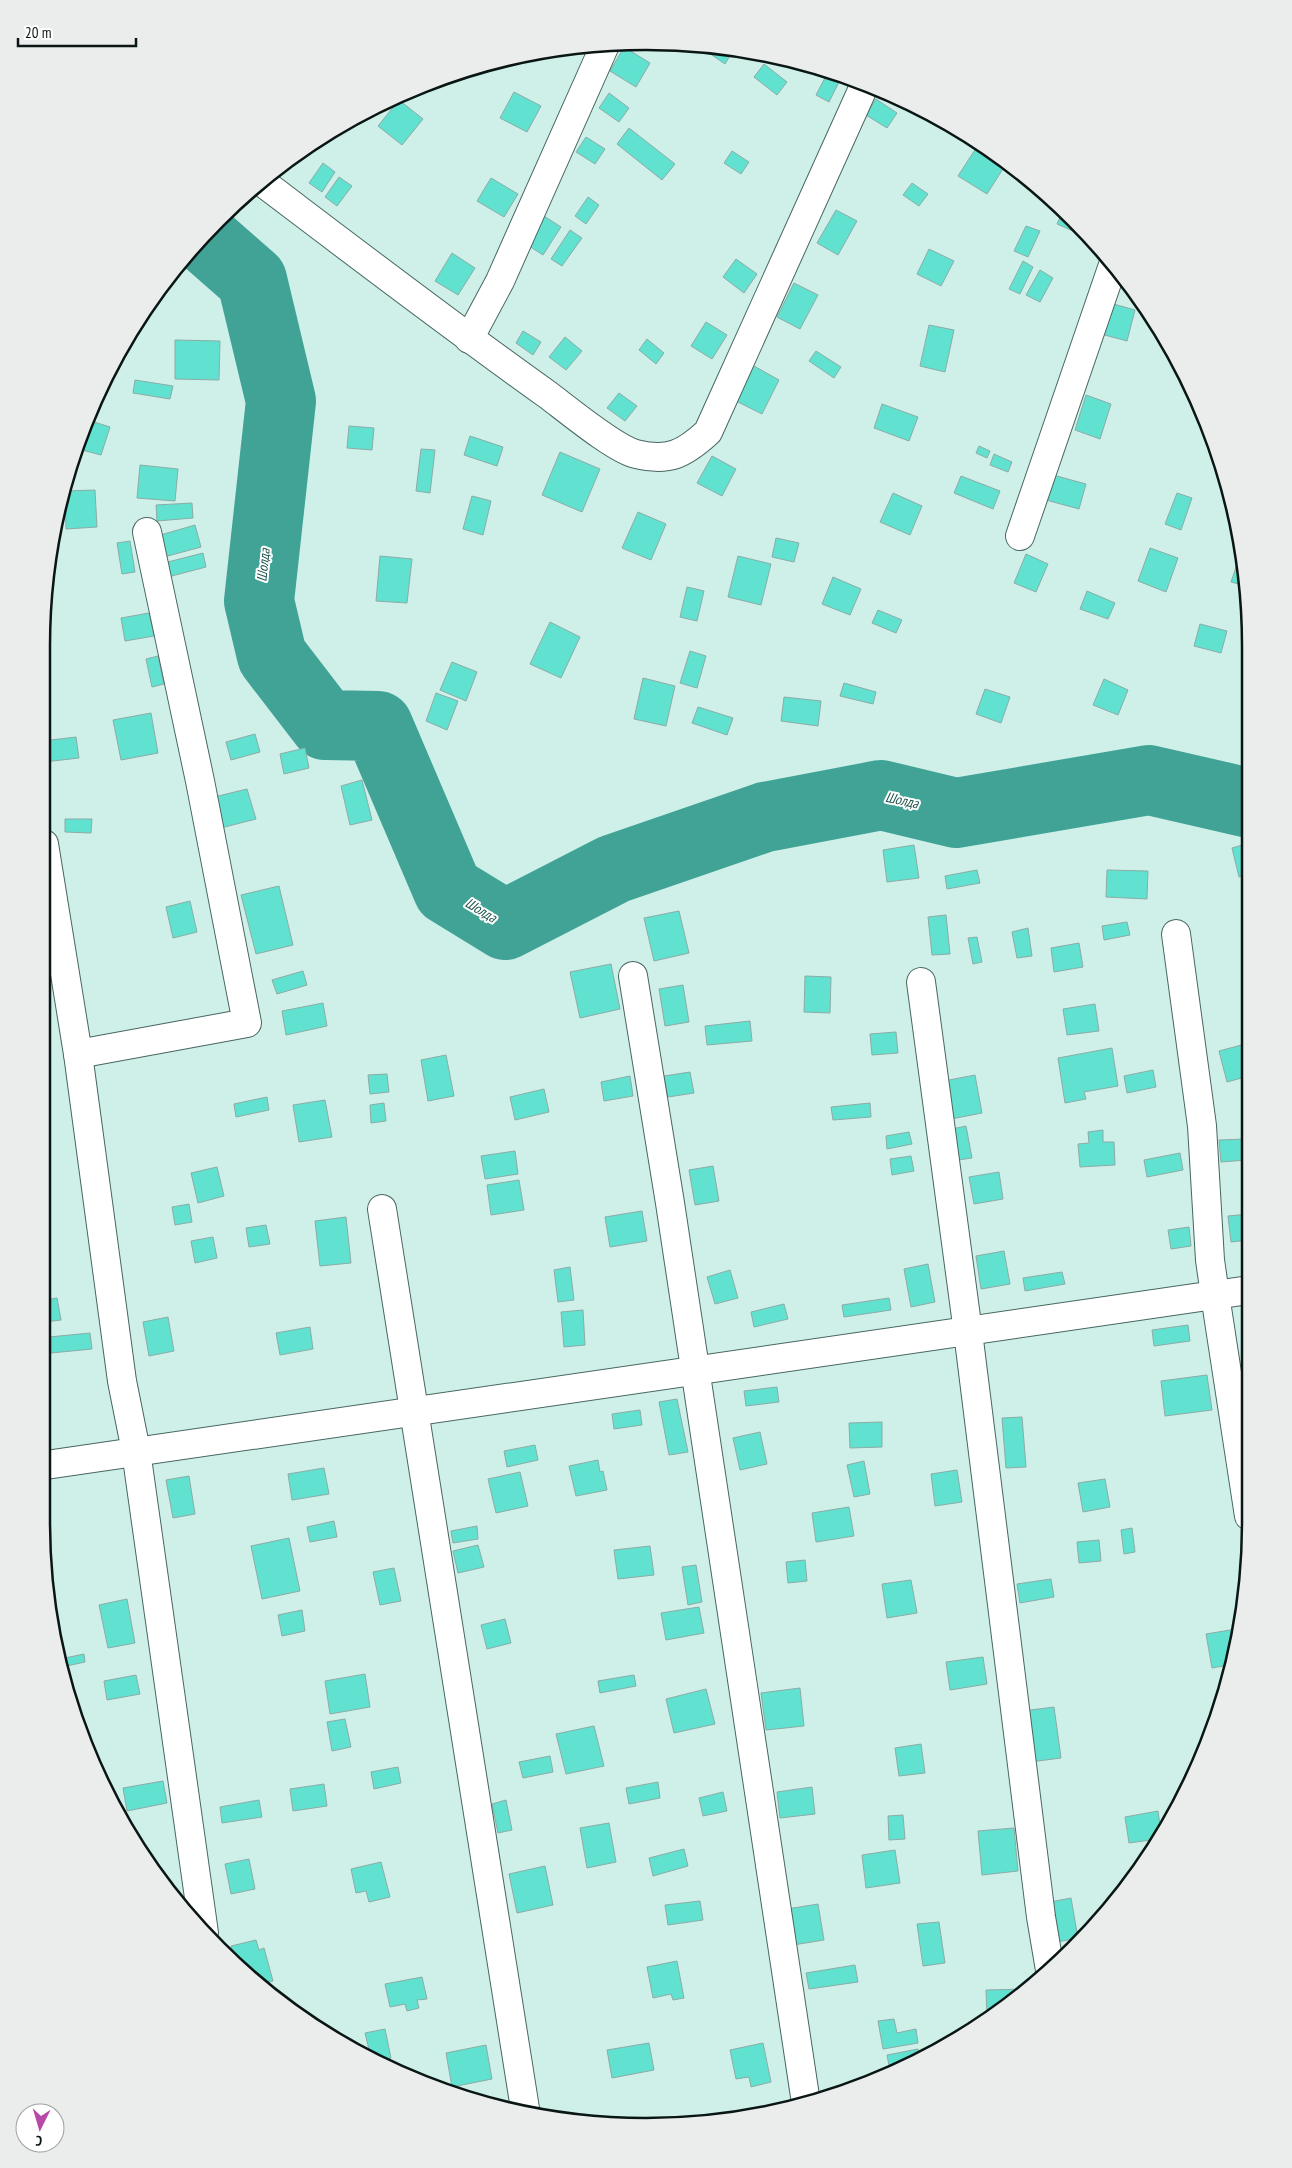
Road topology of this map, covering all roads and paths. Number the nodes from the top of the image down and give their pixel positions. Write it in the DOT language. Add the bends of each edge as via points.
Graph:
graph roads {
  1 [pos="602,52"];
  2 [pos="862,91"];
  3 [pos="267,186"];
  4 [pos="1110,273"];
  5 [pos="469,339"];
  6 [pos="147,532"];
  7 [pos="1020,536"];
  8 [pos="50,881"];
  9 [pos="1176,934"];
  10 [pos="633,976"];
  11 [pos="921,982"];
  12 [pos="78,1054"];
  13 [pos="382,1210"];
  14 [pos="1242,1291"];
  15 [pos="1214,1295"];
  16 [pos="968,1332"];
  17 [pos="694,1371"];
  18 [pos="415,1412"];
  19 [pos="136,1451"];
  20 [pos="50,1463"];
  21 [pos="1242,1472"];
  22 [pos="202,1919"];
  23 [pos="1048,1961"];
  24 [pos="805,2096"];
  25 [pos="525,2106"];
  1 -- 5 [label="street" via="500,280"];
  2 -- 5 [label="street" via="708,432 689,449 664,458 634,454"];
  3 -- 5 [label="street"];
  4 -- 7 [label="street"];
  6 -- 12 [label="street" via="248,1023"];
  8 -- 12 [label="street"];
  9 -- 15 [label="street" via="1202,1126"];
  10 -- 17 [label="street"];
  11 -- 16 [label="street"];
  12 -- 19 [label="street" via="122,1381"];
  13 -- 18 [label="street"];
  14 -- 15 [label="street"];
  15 -- 16 [label="street"];
  15 -- 21 [label="street"];
  16 -- 17 [label="street"];
  16 -- 23 [label="street"];
  17 -- 18 [label="street"];
  17 -- 24 [label="street"];
  18 -- 19 [label="street"];
  18 -- 25 [label="street"];
  19 -- 20 [label="street"];
  19 -- 22 [label="street"];
}
